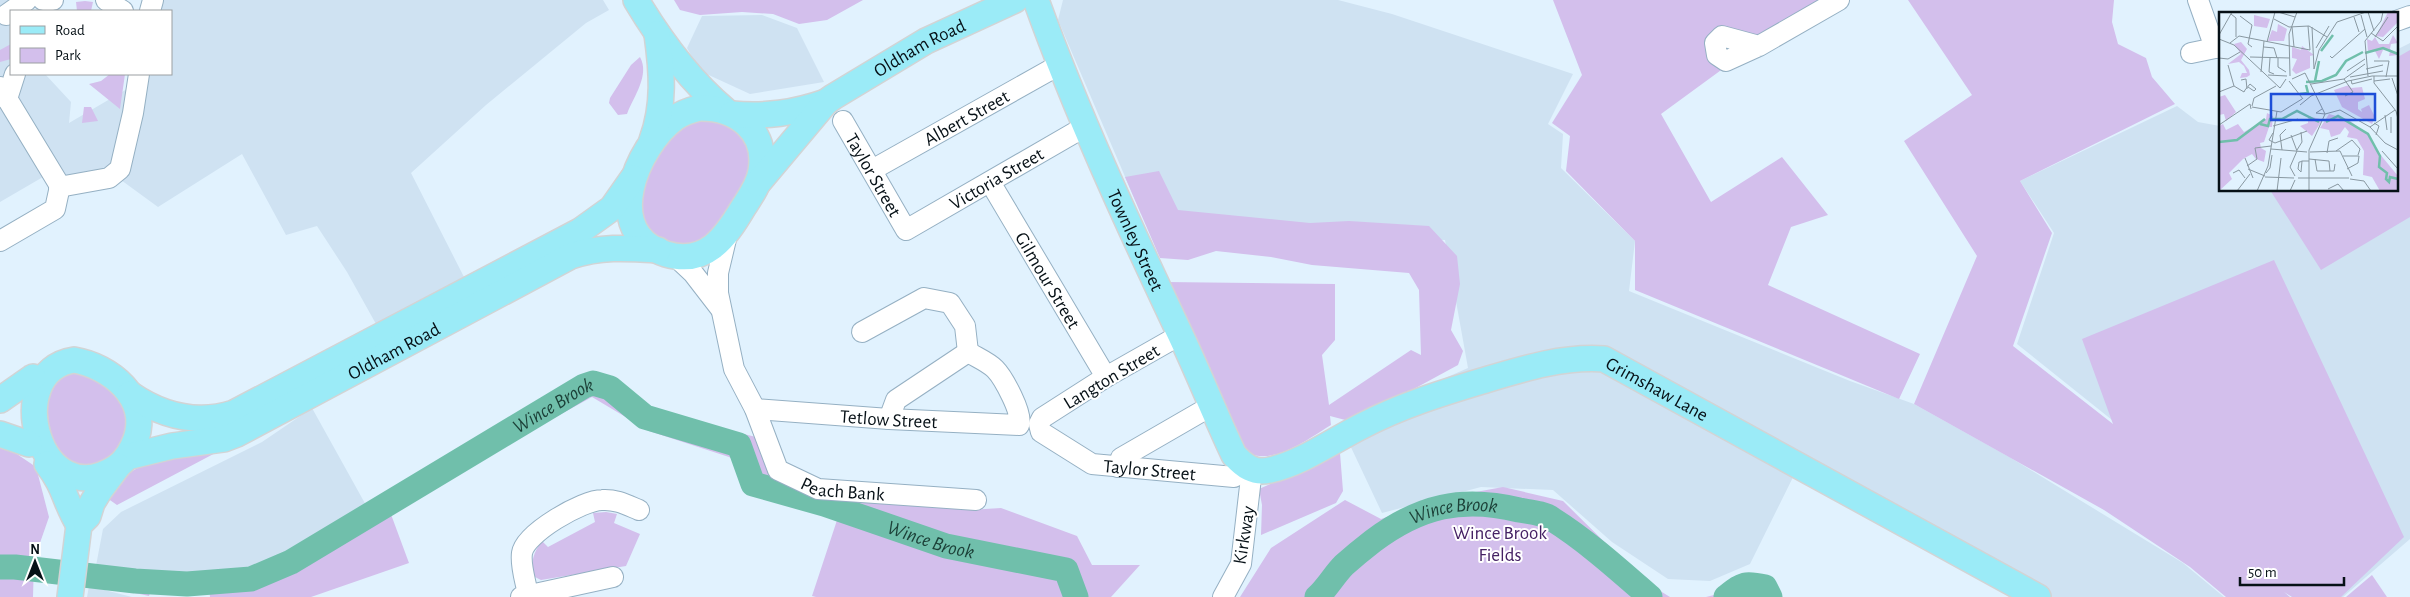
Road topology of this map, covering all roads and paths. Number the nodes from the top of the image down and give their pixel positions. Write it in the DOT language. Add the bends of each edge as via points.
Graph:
graph roads {
  1 [pos="27,0"];
  2 [pos="44,0"];
  3 [pos="53,0"];
  4 [pos="106,0"];
  5 [pos="636,0"];
  6 [pos="1016,0"];
  7 [pos="1036,0"];
  8 [pos="1839,0"];
  9 [pos="2198,0"];
  10 [pos="13,10"];
  11 [pos="121,10"];
  12 [pos="10,12"];
  13 [pos="6,15"];
  14 [pos="657,34"];
  15 [pos="1759,46"];
  16 [pos="2217,47"];
  17 [pos="2191,53"];
  18 [pos="1059,65"];
  19 [pos="14,75"];
  20 [pos="138,75"];
  21 [pos="4,93"];
  22 [pos="826,102"];
  23 [pos="729,112"];
  24 [pos="843,120"];
  25 [pos="1086,126"];
  26 [pos="647,152"];
  27 [pos="872,170"];
  28 [pos="633,178"];
  29 [pos="990,182"];
  30 [pos="758,183"];
  31 [pos="59,188"];
  32 [pos="906,230"];
  33 [pos="727,235"];
  34 [pos="0,241"];
  35 [pos="666,253"];
  36 [pos="723,312"];
  37 [pos="862,332"];
  38 [pos="1180,335"];
  39 [pos="968,352"];
  40 [pos="40,372"];
  41 [pos="1106,377"];
  42 [pos="130,394"];
  43 [pos="0,400"];
  44 [pos="1211,406"];
  45 [pos="755,409"];
  46 [pos="1042,418"];
  47 [pos="889,419"];
  48 [pos="0,434"];
  49 [pos="37,452"];
  50 [pos="124,461"];
  51 [pos="1118,467"];
  52 [pos="1249,468"];
  53 [pos="976,500"];
  54 [pos="639,510"];
  55 [pos="79,526"];
  56 [pos="613,577"];
  57 [pos="72,579"];
  58 [pos="2008,590"];
  59 [pos="524,596"];
  60 [pos="1223,597"];
  61 [pos="2038,597"];
  1 -- 10 [label="street"];
  2 -- 3 [label="street"];
  4 -- 11 [label="street"];
  5 -- 14 [label="main road"];
  6 -- 22 [label="main road, Oldham Road" via="926,41"];
  7 -- 18 [label="main road, Townley Street"];
  8 -- 15 [label="street"];
  9 -- 16 [label="street"];
  12 -- 13 [label="street"];
  14 -- 23 [label="main road" via="706,95"];
  14 -- 26 [label="main road" via="662,85 660,108"];
  16 -- 17 [label="street"];
  18 -- 25 [label="main road, Townley Street"];
  18 -- 27 [label="street, Albert Street"];
  19 -- 21 [label="street"];
  20 -- 31 [label="street" via="134,113 120,170 109,178"];
  21 -- 31 [label="street"];
  22 -- 23 [label="main road, Oldham Road" via="780,114"];
  22 -- 30 [label="main road, Oldham Road"];
  23 -- 26 [label="main road" via="699,108 676,117"];
  23 -- 30 [label="main road" via="757,139 762,159"];
  24 -- 27 [label="street, Taylor Street"];
  25 -- 29 [label="street, Victoria Street"];
  25 -- 38 [label="main road, Townley Street"];
  26 -- 28 [label="main road"];
  27 -- 32 [label="street, Taylor Street"];
  28 -- 35 [label="main road" via="628,196 632,221 646,243"];
  28 -- 42 [label="main road, Oldham Road" via="612,208 580,231 234,413 208,419 174,416 146,405"];
  29 -- 32 [label="street, Victoria Street"];
  29 -- 41 [label="street, Gilmour Street"];
  30 -- 33 [label="main road"];
  31 -- 34 [label="street" via="55,209"];
  33 -- 35 [label="main road" via="708,251 697,255"];
  33 -- 36 [label="street, Peach Bank" via="718,273 718,293"];
  35 -- 36 [label="street" via="709,291"];
  35 -- 50 [label="main road, Oldham Road" via="610,248 571,256 237,434 224,439 172,446"];
  36 -- 45 [label="street, Peach Bank" via="734,369"];
  37 -- 39 [label="street" via="924,298 950,303 965,326"];
  38 -- 41 [label="street, Langton Street"];
  38 -- 44 [label="main road, Townley Street"];
  39 -- 47 [label="street" via="896,400"];
  39 -- 47 [label="street, Tetlow Street" via="995,369 1020,412 1019,425"];
  40 -- 42 [label="main road" via="62,361 88,362 110,374"];
  40 -- 43 [label="main road"];
  40 -- 49 [label="main road" via="29,384 20,406 22,427"];
  41 -- 46 [label="street, Langton Street"];
  42 -- 50 [label="main road" via="139,424 134,446"];
  44 -- 51 [label="street" via="1121,458"];
  44 -- 52 [label="main road, Townley Street" via="1234,455"];
  45 -- 47 [label="street, Tetlow Street"];
  45 -- 53 [label="street, Peach Bank" via="778,470 818,489"];
  46 -- 51 [label="street, Taylor Street" via="1039,424 1041,432 1092,464"];
  48 -- 49 [label="main road"];
  49 -- 50 [label="main road" via="66,474 77,477 100,475"];
  49 -- 55 [label="main road" via="59,478"];
  50 -- 55 [label="main road" via="100,490 88,516"];
  51 -- 52 [label="street, Taylor Street" via="1234,478"];
  52 -- 58 [label="main road, Grimshaw Lane" via="1269,471 1364,424 1458,388 1528,367 1578,358 1604,359"];
  52 -- 60 [label="street, Kirkway" via="1241,564"];
  54 -- 59 [label="street" via="618,501 600,500 576,508 546,526 530,539 522,552"];
  55 -- 57 [label="main road"];
  56 -- 59 [label="street"];
  58 -- 61 [label="main road, Grimshaw Lane"];
}
